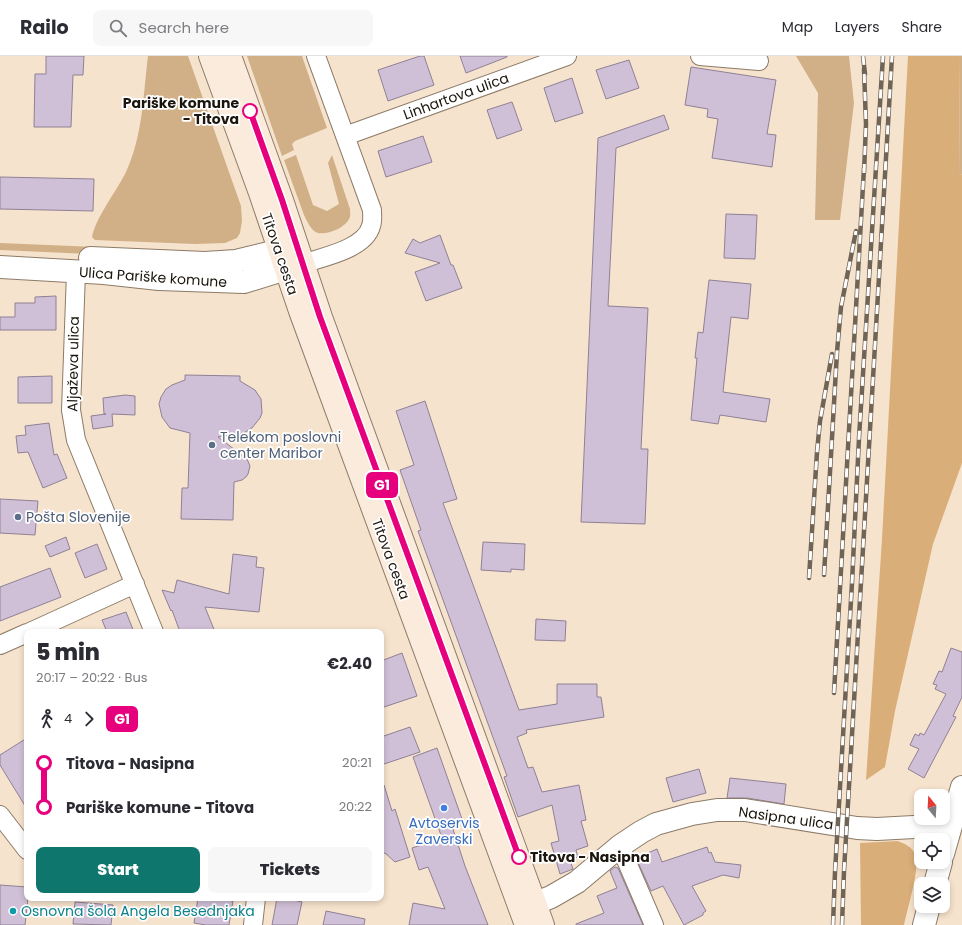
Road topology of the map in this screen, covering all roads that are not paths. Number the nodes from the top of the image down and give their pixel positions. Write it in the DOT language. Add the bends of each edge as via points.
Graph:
graph roads {
  1 [pos="210,56"];
  2 [pos="230,56"];
  3 [pos="316,56"];
  4 [pos="567,56"];
  5 [pos="700,56"];
  6 [pos="759,61"];
  7 [pos="346,136"];
  8 [pos="0,255"];
  9 [pos="291,257"];
  10 [pos="0,267"];
  11 [pos="76,272"];
  12 [pos="135,584"];
  13 [pos="37,629"];
  14 [pos="153,629"];
  15 [pos="24,635"];
  16 [pos="0,645"];
  17 [pos="962,787"];
  18 [pos="0,815"];
  19 [pos="956,825"];
  20 [pos="950,838"];
  21 [pos="24,846"];
  22 [pos="620,846"];
  23 [pos="256,901"];
  24 [pos="536,903"];
  25 [pos="927,913"];
  26 [pos="253,925"];
  27 [pos="526,925"];
  28 [pos="543,925"];
  29 [pos="654,925"];
  30 [pos="924,925"];
  1 -- 9 [label="main road, Titova cesta"];
  2 -- 9 [label="main road, Titova cesta" via="282,200"];
  3 -- 7 [label="street"];
  4 -- 7 [label="street, Linhartova ulica"];
  5 -- 6 [label="street"];
  7 -- 9 [label="street" via="372,210 371,227 359,243 330,255"];
  8 -- 9 [label="street" via="205,263"];
  9 -- 11 [label="street, Ulica Pariške komune" via="244,282 159,279"];
  9 -- 24 [label="main road, Titova cesta" via="320,317"];
  9 -- 27 [label="main road, Titova cesta" via="302,318"];
  10 -- 11 [label="street, Ulica Pariške komune"];
  11 -- 12 [label="street, Aljaževa ulica" via="72,421 82,457"];
  12 -- 13 [label="street"];
  12 -- 14 [label="street, Aljaževa ulica"];
  15 -- 16 [label="street"];
  17 -- 19 [label="street"];
  18 -- 21 [label="street"];
  19 -- 20 [label="street"];
  19 -- 22 [label="street, Nasipna ulica" via="857,828 745,810 718,810 656,824"];
  22 -- 24 [label="street, Nasipna ulica" via="576,882"];
  22 -- 29 [label="street"];
  23 -- 26 [label="street"];
  24 -- 28 [label="main road, Titova cesta"];
  25 -- 30 [label="street"];
}
